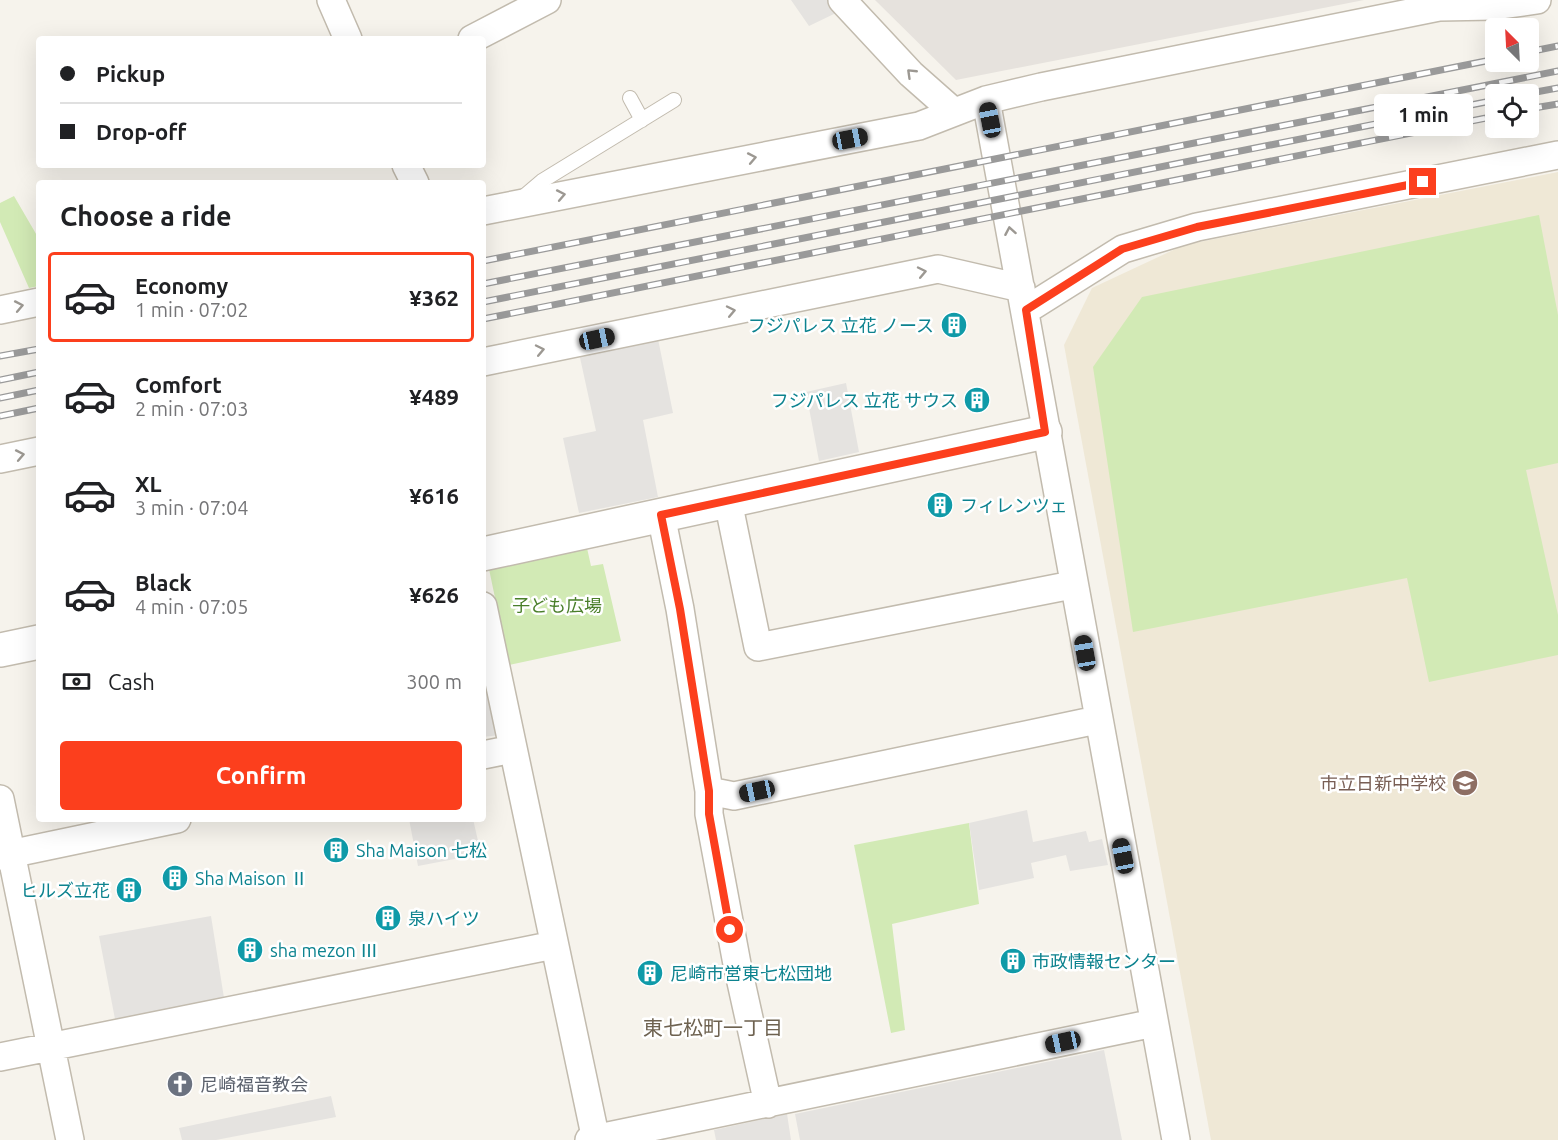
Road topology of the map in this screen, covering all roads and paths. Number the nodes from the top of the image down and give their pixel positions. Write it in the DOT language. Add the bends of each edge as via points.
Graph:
graph roads {
  1 [pos="331,0"];
  2 [pos="547,0"];
  3 [pos="842,0"];
  4 [pos="1537,0"];
  5 [pos="1403,7"];
  6 [pos="347,36"];
  7 [pos="478,36"];
  8 [pos="630,98"];
  9 [pos="674,100"];
  10 [pos="986,100"];
  11 [pos="954,112"];
  12 [pos="642,120"];
  13 [pos="1558,155"];
  14 [pos="537,167"];
  15 [pos="546,179"];
  16 [pos="513,205"];
  17 [pos="486,210"];
  18 [pos="1023,299"];
  19 [pos="36,303"];
  20 [pos="0,310"];
  21 [pos="486,361"];
  22 [pos="1045,432"];
  23 [pos="36,452"];
  24 [pos="0,459"];
  25 [pos="728,501"];
  26 [pos="661,515"];
  27 [pos="486,553"];
  28 [pos="1072,585"];
  29 [pos="486,620"];
  30 [pos="36,643"];
  31 [pos="0,650"];
  32 [pos="1097,720"];
  33 [pos="513,749"];
  34 [pos="486,754"];
  35 [pos="709,791"];
  36 [pos="0,799"];
  37 [pos="162,822"];
  38 [pos="5,854"];
  39 [pos="554,945"];
  40 [pos="1155,1023"];
  41 [pos="52,1047"];
  42 [pos="0,1057"];
  43 [pos="768,1104"];
  44 [pos="70,1140"];
  45 [pos="593,1140"];
  46 [pos="1176,1140"];
  1 -- 6 [label="street"];
  2 -- 7 [label="street"];
  11 -- 3 [label="street, one-way" via="911,74"];
  4 -- 5 [label="street" via="1494,6"];
  5 -- 10 [label="street"];
  8 -- 12 [label="lane"];
  9 -- 12 [label="lane"];
  10 -- 11 [label="street"];
  18 -- 10 [label="street, one-way"];
  16 -- 11 [label="street, one-way" via="919,126"];
  12 -- 15 [label="lane"];
  13 -- 18 [label="street" via="1197,227 1122,249"];
  14 -- 15 [label="lane"];
  15 -- 16 [label="lane"];
  16 -- 17 [label="street"];
  21 -- 18 [label="street, one-way" via="938,269"];
  18 -- 22 [label="street"];
  20 -- 19 [label="street, one-way"];
  22 -- 25 [label="street"];
  22 -- 28 [label="street"];
  24 -- 23 [label="street, one-way"];
  25 -- 26 [label="street"];
  25 -- 28 [label="street" via="758,647"];
  26 -- 27 [label="street"];
  26 -- 35 [label="street"];
  28 -- 32 [label="street"];
  29 -- 33 [label="street"];
  30 -- 31 [label="street"];
  32 -- 35 [label="street" via="734,796"];
  32 -- 40 [label="street"];
  33 -- 34 [label="street"];
  33 -- 39 [label="street"];
  35 -- 43 [label="street" via="709,814 735,954"];
  36 -- 38 [label="street"];
  37 -- 38 [label="street"];
  38 -- 41 [label="street"];
  39 -- 41 [label="street"];
  39 -- 45 [label="street"];
  40 -- 43 [label="street"];
  40 -- 46 [label="street"];
  41 -- 42 [label="street"];
  41 -- 44 [label="street"];
  43 -- 45 [label="street"];
}
